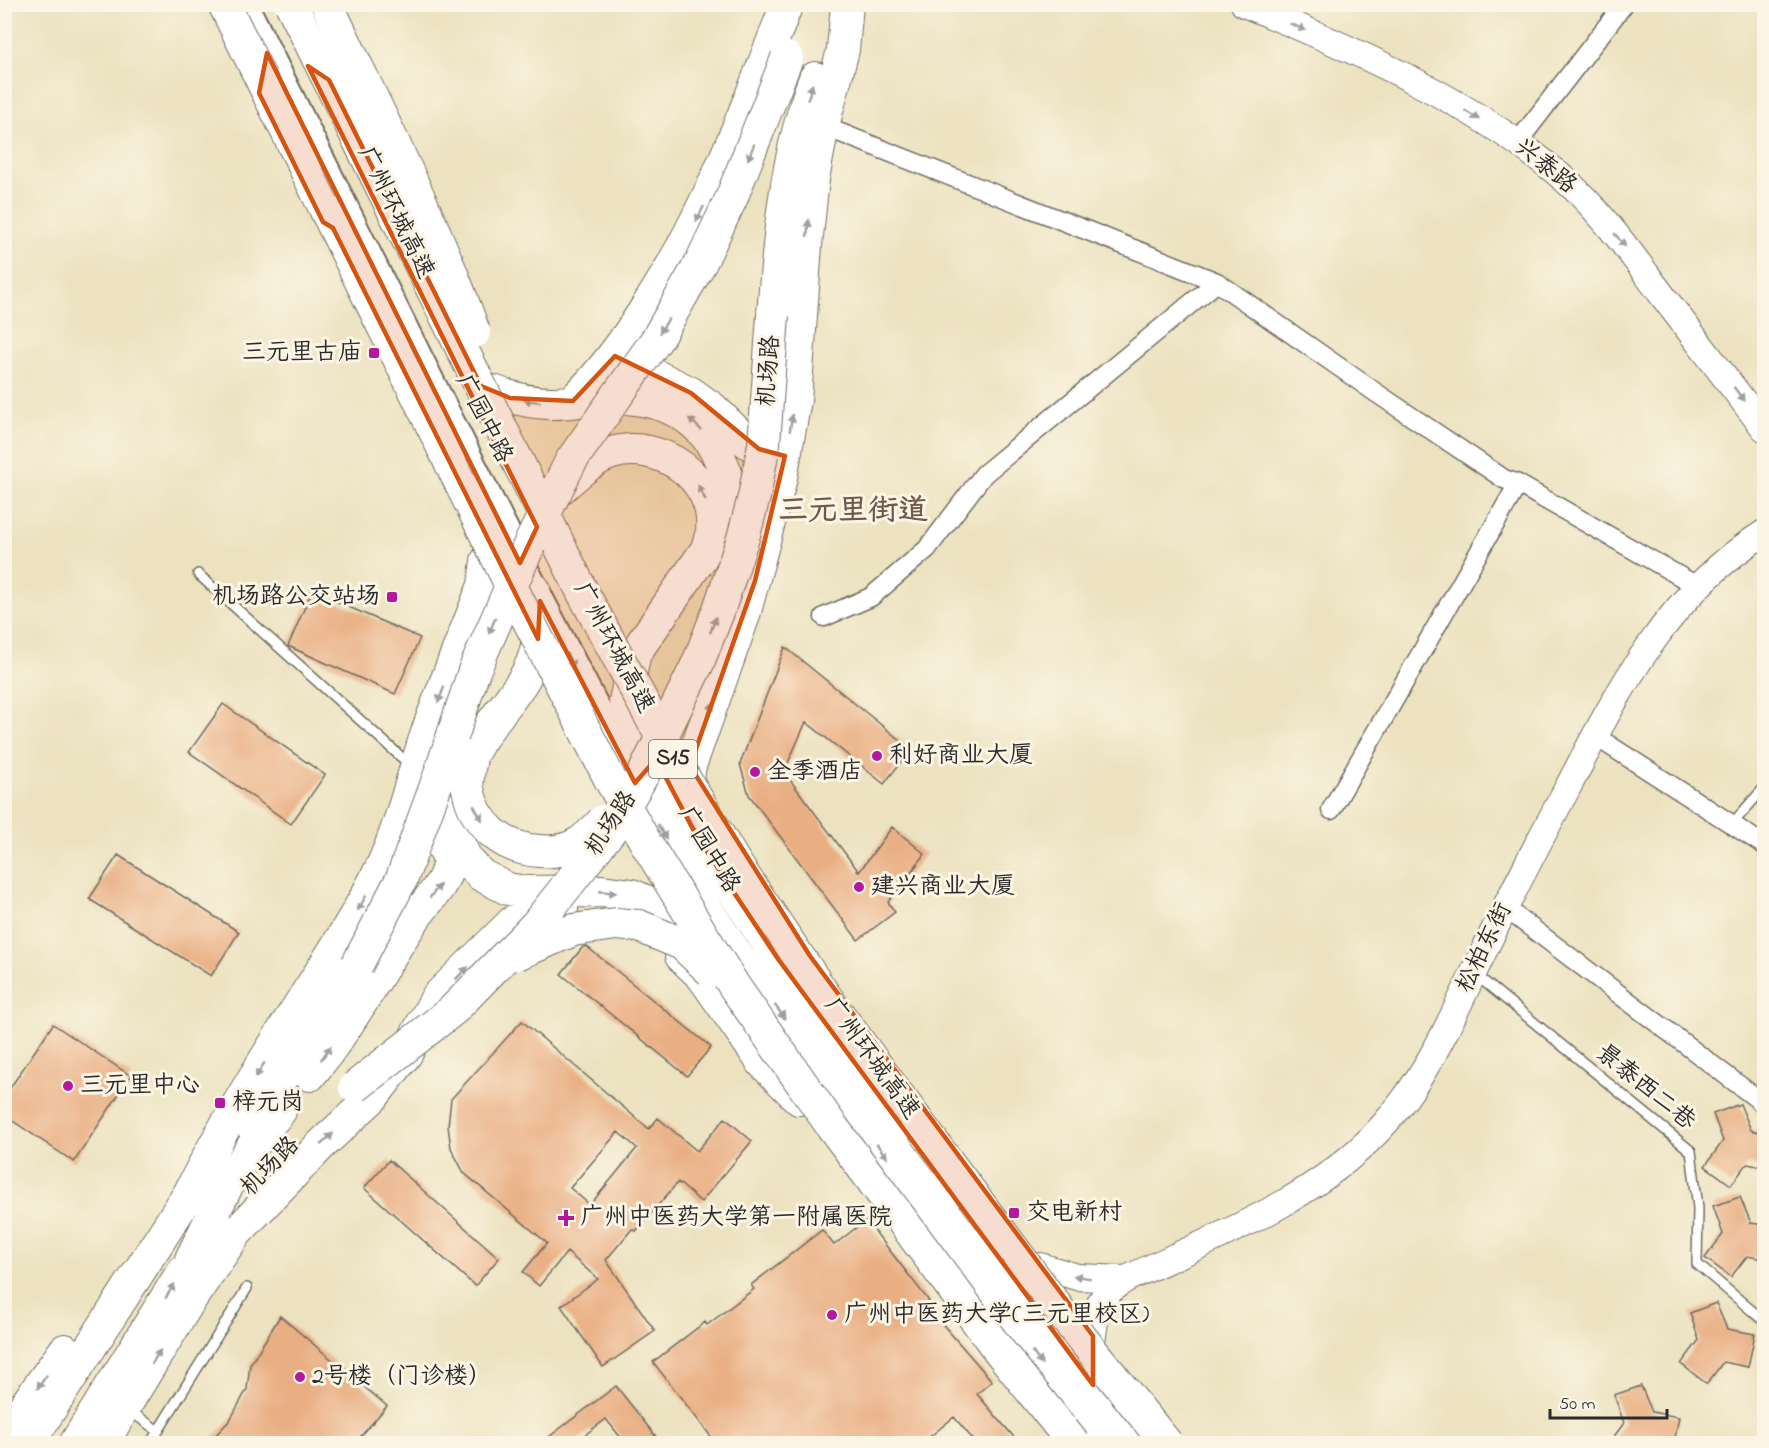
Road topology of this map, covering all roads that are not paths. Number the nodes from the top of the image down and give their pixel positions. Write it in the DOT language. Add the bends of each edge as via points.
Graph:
graph roads {
  1 [pos="216,4"];
  2 [pos="224,4"];
  3 [pos="243,4"];
  4 [pos="277,4"];
  5 [pos="291,4"];
  6 [pos="306,4"];
  7 [pos="327,4"];
  8 [pos="787,4"];
  9 [pos="808,4"];
  10 [pos="845,4"];
  11 [pos="1244,4"];
  12 [pos="1624,4"];
  13 [pos="267,53"];
  14 [pos="308,66"];
  15 [pos="259,93"];
  16 [pos="350,95"];
  17 [pos="824,126"];
  18 [pos="1517,143"];
  19 [pos="392,179"];
  20 [pos="324,222"];
  21 [pos="389,232"];
  22 [pos="361,247"];
  23 [pos="1217,282"];
  24 [pos="445,343"];
  25 [pos="615,356"];
  26 [pos="421,366"];
  27 [pos="493,391"];
  28 [pos="573,401"];
  29 [pos="1764,428"];
  30 [pos="429,440"];
  31 [pos="785,456"];
  32 [pos="474,472"];
  33 [pos="1518,484"];
  34 [pos="540,491"];
  35 [pos="1764,533"];
  36 [pos="487,561"];
  37 [pos="198,574"];
  38 [pos="729,576"];
  39 [pos="1697,586"];
  40 [pos="534,589"];
  41 [pos="824,617"];
  42 [pos="625,701"];
  43 [pos="463,703"];
  44 [pos="1594,736"];
  45 [pos="690,766"];
  46 [pos="416,770"];
  47 [pos="644,774"];
  48 [pos="1764,788"];
  49 [pos="1331,810"];
  50 [pos="1731,824"];
  51 [pos="396,832"];
  52 [pos="696,835"];
  53 [pos="1764,845"];
  54 [pos="1504,907"];
  55 [pos="503,961"];
  56 [pos="746,965"];
  57 [pos="1473,973"];
  58 [pos="813,1007"];
  59 [pos="860,1026"];
  60 [pos="799,1099"];
  61 [pos="848,1104"];
  62 [pos="1764,1104"];
  63 [pos="892,1114"];
  64 [pos="952,1151"];
  65 [pos="840,1157"];
  66 [pos="189,1194"];
  67 [pos="973,1224"];
  68 [pos="903,1242"];
  69 [pos="962,1258"];
  70 [pos="191,1259"];
  71 [pos="1040,1266"];
  72 [pos="1126,1279"];
  73 [pos="247,1288"];
  74 [pos="125,1294"];
  75 [pos="1764,1321"];
  76 [pos="1093,1336"];
  77 [pos="1093,1385"];
  78 [pos="115,1400"];
  79 [pos="158,1431"];
  80 [pos="4,1435"];
  81 [pos="28,1443"];
  82 [pos="75,1443"];
  83 [pos="102,1443"];
  84 [pos="150,1443"];
  85 [pos="1061,1443"];
  86 [pos="1074,1443"];
  87 [pos="1103,1443"];
  88 [pos="1138,1443"];
  89 [pos="1167,1443"];
  90 [pos="1181,1443"];
  1 -- 15 [label="main road"];
  2 -- 86 [label="highway, S15, bridge" via="520,606 651,852 734,986 831,1125 997,1348"];
  3 -- 13 [label="main road, 广园中路"];
  4 -- 14 [label="main road, 广园中路"];
  5 -- 34 [label="highway, 广州环城高速 / S15, bridge"];
  6 -- 16 [label="main road"];
  7 -- 34 [label="highway, bridge" via="448,263"];
  8 -- 25 [label="highway, one-way" via="706,201 664,281"];
  9 -- 34 [label="highway, 机场路, one-way, bridge" via="745,167 701,262 665,326 575,454"];
  10 -- 17 [label="highway" via="843,50"];
  38 -- 10 [label="highway, 机场路, one-way, bridge" via="759,473 780,226 792,156 813,84"];
  11 -- 18 [label="street, 兴泰路, one-way" via="1412,81"];
  12 -- 18 [label="street"];
  13 -- 15 [label="main road"];
  13 -- 22 [label="main road, 广园中路"];
  14 -- 16 [label="main road"];
  14 -- 21 [label="main road, 广园中路"];
  15 -- 20 [label="main road"];
  16 -- 19 [label="main road"];
  17 -- 23 [label="street"];
  31 -- 17 [label="highway, one-way" via="795,400 813,179"];
  18 -- 29 [label="street, 兴泰路, one-way" via="1576,190 1596,212"];
  19 -- 21 [label="main road"];
  19 -- 27 [label="main road"];
  20 -- 22 [label="main road"];
  20 -- 30 [label="main road"];
  21 -- 24 [label="main road, 广园中路"];
  22 -- 26 [label="main road, 广园中路"];
  23 -- 33 [label="street" via="1504,479"];
  23 -- 41 [label="street" via="984,474 927,549 871,597"];
  24 -- 27 [label="main road"];
  24 -- 42 [label="main road, 广园中路"];
  25 -- 28 [label="highway"];
  25 -- 31 [label="highway" via="691,393 759,449"];
  26 -- 30 [label="main road"];
  26 -- 32 [label="main road, 广园中路"];
  28 -- 27 [label="highway, one-way" via="552,404 510,398"];
  38 -- 28 [label="highway, one-way, bridge" via="736,515 730,484 710,441 686,417 645,399"];
  30 -- 32 [label="main road"];
  30 -- 36 [label="main road"];
  45 -- 31 [label="highway, one-way" via="755,581"];
  32 -- 36 [label="main road"];
  32 -- 40 [label="main road, 广园中路"];
  33 -- 39 [label="street"];
  33 -- 49 [label="street"];
  42 -- 34 [label="highway, one-way" via="635,653 707,549 712,532 703,491 683,466 662,454 635,450 611,453"];
  34 -- 43 [label="highway, 机场路, one-way, bridge"];
  34 -- 89 [label="highway, 广州环城高速 / S15, bridge" via="583,593 683,776 764,907 1063,1316"];
  35 -- 39 [label="street, 松柏东街"];
  36 -- 46 [label="highway, one-way" via="484,585"];
  37 -- 46 [label="lane"];
  47 -- 38 [label="highway, 机场路, one-way, bridge" via="698,663"];
  39 -- 44 [label="street, 松柏东街" via="1646,649"];
  40 -- 47 [label="highway, one-way, bridge" via="538,627 535,654 471,757 468,787 473,806 489,831 509,845 528,850 565,849 598,826"];
  40 -- 56 [label="main road, 广园中路, one-way" via="658,825"];
  42 -- 52 [label="highway, 广园中路"];
  43 -- 56 [label="highway, one-way, bridge" via="448,770 447,809 461,850 473,868 508,889 525,892 602,891 633,896 688,922"];
  43 -- 66 [label="highway, 机场路, bridge" via="402,878 357,965 292,1065"];
  44 -- 50 [label="street"];
  44 -- 54 [label="street, 松柏东街"];
  45 -- 52 [label="highway" via="687,793"];
  45 -- 59 [label="main road" via="774,903"];
  46 -- 51 [label="highway"];
  47 -- 55 [label="highway, 机场路, bridge" via="597,848"];
  48 -- 50 [label="lane"];
  50 -- 53 [label="street"];
  51 -- 66 [label="highway, one-way" via="366,897 214,1145"];
  70 -- 51 [label="highway, one-way" via="242,1160 342,1031 444,879 448,862 442,846 425,834"];
  52 -- 58 [label="highway, 广园中路"];
  54 -- 57 [label="street, 松柏东街"];
  54 -- 62 [label="street"];
  55 -- 60 [label="highway, bridge" via="573,930 616,924 639,926 682,944 711,971"];
  55 -- 70 [label="highway, 机场路, bridge" via="453,1010 327,1111 271,1166"];
  56 -- 61 [label="highway, 广园中路, one-way"];
  57 -- 72 [label="street, 松柏东街" via="1418,1082 1377,1132 1345,1162 1275,1208"];
  57 -- 75 [label="lane, 景泰西二巷" via="1691,1151 1698,1208 1697,1264"];
  58 -- 59 [label="main road"];
  58 -- 63 [label="highway, 广园中路"];
  59 -- 64 [label="main road"];
  60 -- 65 [label="main road"];
  78 -- 60 [label="highway, one-way" via="236,1233 372,1098 406,1054 437,997 513,922 524,916 587,911 630,924 657,938 703,977 763,1064"];
  61 -- 65 [label="main road"];
  61 -- 69 [label="highway, 广园中路, one-way"];
  63 -- 64 [label="main road"];
  63 -- 67 [label="highway, 广园中路"];
  64 -- 71 [label="main road"];
  65 -- 68 [label="main road"];
  66 -- 74 [label="highway, 机场路"];
  67 -- 71 [label="main road" via="1004,1248"];
  67 -- 77 [label="highway, 广园中路"];
  68 -- 69 [label="main road"];
  68 -- 85 [label="main road"];
  69 -- 87 [label="highway, 广园中路, one-way"];
  78 -- 70 [label="highway, 机场路, one-way"];
  72 -- 71 [label="street, one-way" via="1077,1277"];
  71 -- 76 [label="main road"];
  72 -- 76 [label="street" via="1107,1291 1100,1302"];
  73 -- 79 [label="lane"];
  74 -- 80 [label="highway, one-way" via="74,1338"];
  74 -- 81 [label="highway, 机场路"];
  76 -- 77 [label="main road"];
  76 -- 90 [label="main road"];
  77 -- 88 [label="highway, 广园中路"];
  78 -- 79 [label="lane"];
  78 -- 82 [label="highway, 机场路"];
  78 -- 83 [label="highway"];
  79 -- 84 [label="lane"];
}
